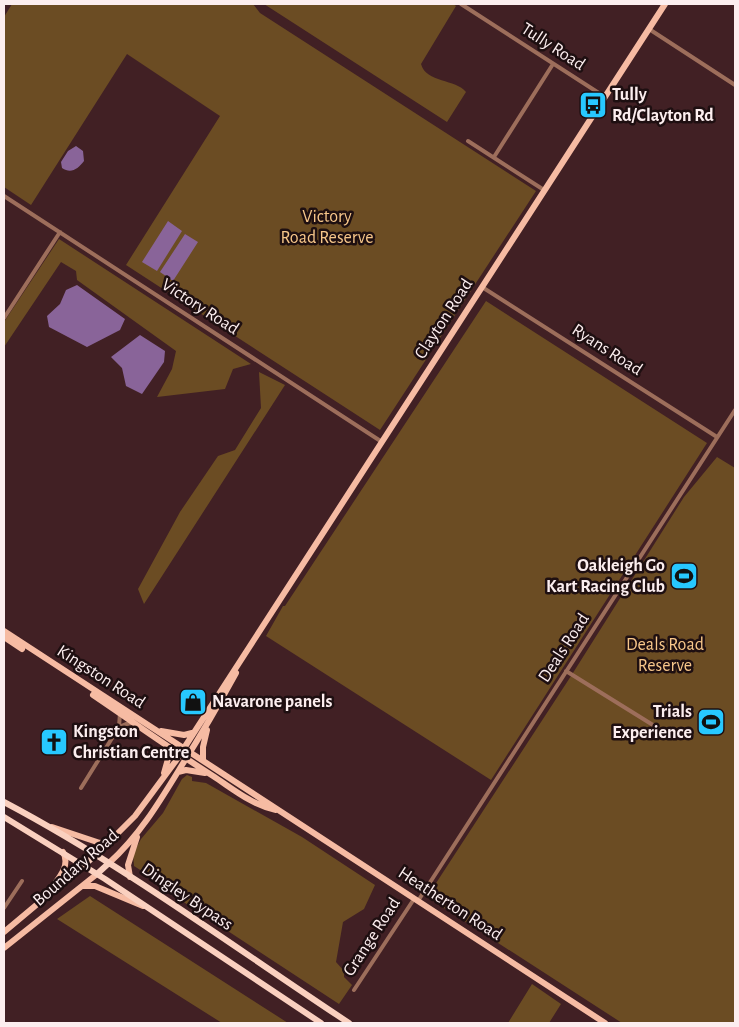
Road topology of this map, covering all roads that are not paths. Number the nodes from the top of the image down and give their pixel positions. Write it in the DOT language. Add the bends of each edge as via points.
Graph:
graph roads {
  1 [pos="461,4"];
  2 [pos="665,4"];
  3 [pos="649,29"];
  4 [pos="553,64"];
  5 [pos="735,85"];
  6 [pos="605,97"];
  7 [pos="468,141"];
  8 [pos="494,157"];
  9 [pos="544,190"];
  10 [pos="4,196"];
  11 [pos="60,232"];
  12 [pos="482,287"];
  13 [pos="4,318"];
  14 [pos="735,410"];
  15 [pos="718,437"];
  16 [pos="382,442"];
  17 [pos="4,631"];
  18 [pos="4,637"];
  19 [pos="248,650"];
  20 [pos="566,671"];
  21 [pos="206,712"];
  22 [pos="120,713"];
  23 [pos="211,719"];
  24 [pos="134,724"];
  25 [pos="120,727"];
  26 [pos="155,729"];
  27 [pos="661,730"];
  28 [pos="192,733"];
  29 [pos="167,747"];
  30 [pos="183,748"];
  31 [pos="190,752"];
  32 [pos="179,755"];
  33 [pos="186,759"];
  34 [pos="203,760"];
  35 [pos="177,773"];
  36 [pos="215,778"];
  37 [pos="161,782"];
  38 [pos="81,788"];
  39 [pos="4,802"];
  40 [pos="278,811"];
  41 [pos="4,817"];
  42 [pos="48,826"];
  43 [pos="139,831"];
  44 [pos="113,839"];
  45 [pos="60,850"];
  46 [pos="96,855"];
  47 [pos="109,863"];
  48 [pos="84,865"];
  49 [pos="97,874"];
  50 [pos="130,877"];
  51 [pos="22,881"];
  52 [pos="83,886"];
  53 [pos="43,899"];
  54 [pos="416,900"];
  55 [pos="4,908"];
  56 [pos="149,908"];
  57 [pos="7,926"];
  58 [pos="4,932"];
  59 [pos="7,941"];
  60 [pos="4,948"];
  61 [pos="354,990"];
  62 [pos="321,1023"];
  63 [pos="349,1023"];
  64 [pos="605,1023"];
  1 -- 4 [label="street, Tully Road"];
  2 -- 3 [label="main road, Clayton Road"];
  3 -- 5 [label="street"];
  3 -- 6 [label="main road, Clayton Road"];
  4 -- 6 [label="street, Tully Road"];
  4 -- 8 [label="street"];
  6 -- 9 [label="main road, Clayton Road"];
  7 -- 8 [label="street"];
  8 -- 9 [label="street"];
  9 -- 12 [label="main road, Clayton Road"];
  10 -- 11 [label="street, Victory Road"];
  11 -- 13 [label="street"];
  11 -- 16 [label="street, Victory Road"];
  12 -- 15 [label="street, Ryans Road"];
  12 -- 16 [label="main road, Clayton Road"];
  14 -- 15 [label="street, Deals Road"];
  15 -- 20 [label="street, Deals Road"];
  16 -- 19 [label="main road, Clayton Road"];
  17 -- 26 [label="main road, Kingston Road"];
  18 -- 22 [label="main road, Kingston Road"];
  19 -- 21 [label="main road, Clayton Road"];
  19 -- 23 [label="main road, Clayton Road"];
  20 -- 27 [label="street"];
  20 -- 54 [label="street, Deals Road"];
  21 -- 23 [label="main road"];
  21 -- 28 [label="main road, Clayton Road"];
  22 -- 24 [label="main road, Kingston Road"];
  22 -- 25 [label="street"];
  23 -- 31 [label="main road, Clayton Road"];
  23 -- 34 [label="main road"];
  24 -- 25 [label="street"];
  24 -- 29 [label="main road, Kingston Road"];
  25 -- 38 [label="street"];
  26 -- 28 [label="main road" via="181,735"];
  26 -- 30 [label="main road, Kingston Road"];
  28 -- 30 [label="main road, Clayton Road"];
  29 -- 32 [label="main road, Kingston Road"];
  29 -- 37 [label="main road" via="168,759"];
  30 -- 31 [label="main road, Heatherton Road"];
  30 -- 32 [label="main road, Boundary Road"];
  31 -- 33 [label="main road, Boundary Road"];
  31 -- 34 [label="main road, Heatherton Road"];
  32 -- 33 [label="main road, Heatherton Road"];
  32 -- 37 [label="main road, Boundary Road"];
  33 -- 35 [label="main road, Boundary Road"];
  33 -- 36 [label="main road, Heatherton Road"];
  34 -- 40 [label="main road, Heatherton Road"];
  35 -- 36 [label="main road" via="188,770"];
  35 -- 43 [label="main road, Boundary Road"];
  36 -- 40 [label="main road, Heatherton Road" via="261,807"];
  37 -- 44 [label="main road, Boundary Road"];
  39 -- 42 [label="highway, Dingley Bypass"];
  40 -- 54 [label="main road, Heatherton Road"];
  41 -- 45 [label="highway, Dingley Bypass"];
  42 -- 44 [label="main road" via="100,843"];
  42 -- 46 [label="highway, Dingley Bypass"];
  43 -- 47 [label="main road, Boundary Road"];
  43 -- 50 [label="main road" via="128,864"];
  44 -- 46 [label="main road, Boundary Road"];
  45 -- 48 [label="highway, Dingley Bypass"];
  45 -- 53 [label="main road" via="66,859 63,870"];
  46 -- 47 [label="highway, Dingley Bypass"];
  46 -- 48 [label="highway, Boundary Road"];
  47 -- 49 [label="highway, Boundary Road"];
  47 -- 50 [label="highway, Dingley Bypass"];
  48 -- 49 [label="highway, Dingley Bypass"];
  48 -- 53 [label="main road, Boundary Road"];
  49 -- 52 [label="main road, Boundary Road"];
  49 -- 56 [label="highway, Dingley Bypass"];
  50 -- 63 [label="highway, Dingley Bypass"];
  51 -- 55 [label="street"];
  52 -- 56 [label="main road" via="93,886"];
  52 -- 59 [label="main road, Boundary Road"];
  53 -- 57 [label="main road, Boundary Road"];
  54 -- 61 [label="street, Grange Road"];
  54 -- 64 [label="main road, Heatherton Road"];
  56 -- 62 [label="highway, Dingley Bypass"];
  57 -- 58 [label="main road, Boundary Road"];
  59 -- 60 [label="main road, Boundary Road"];
}
